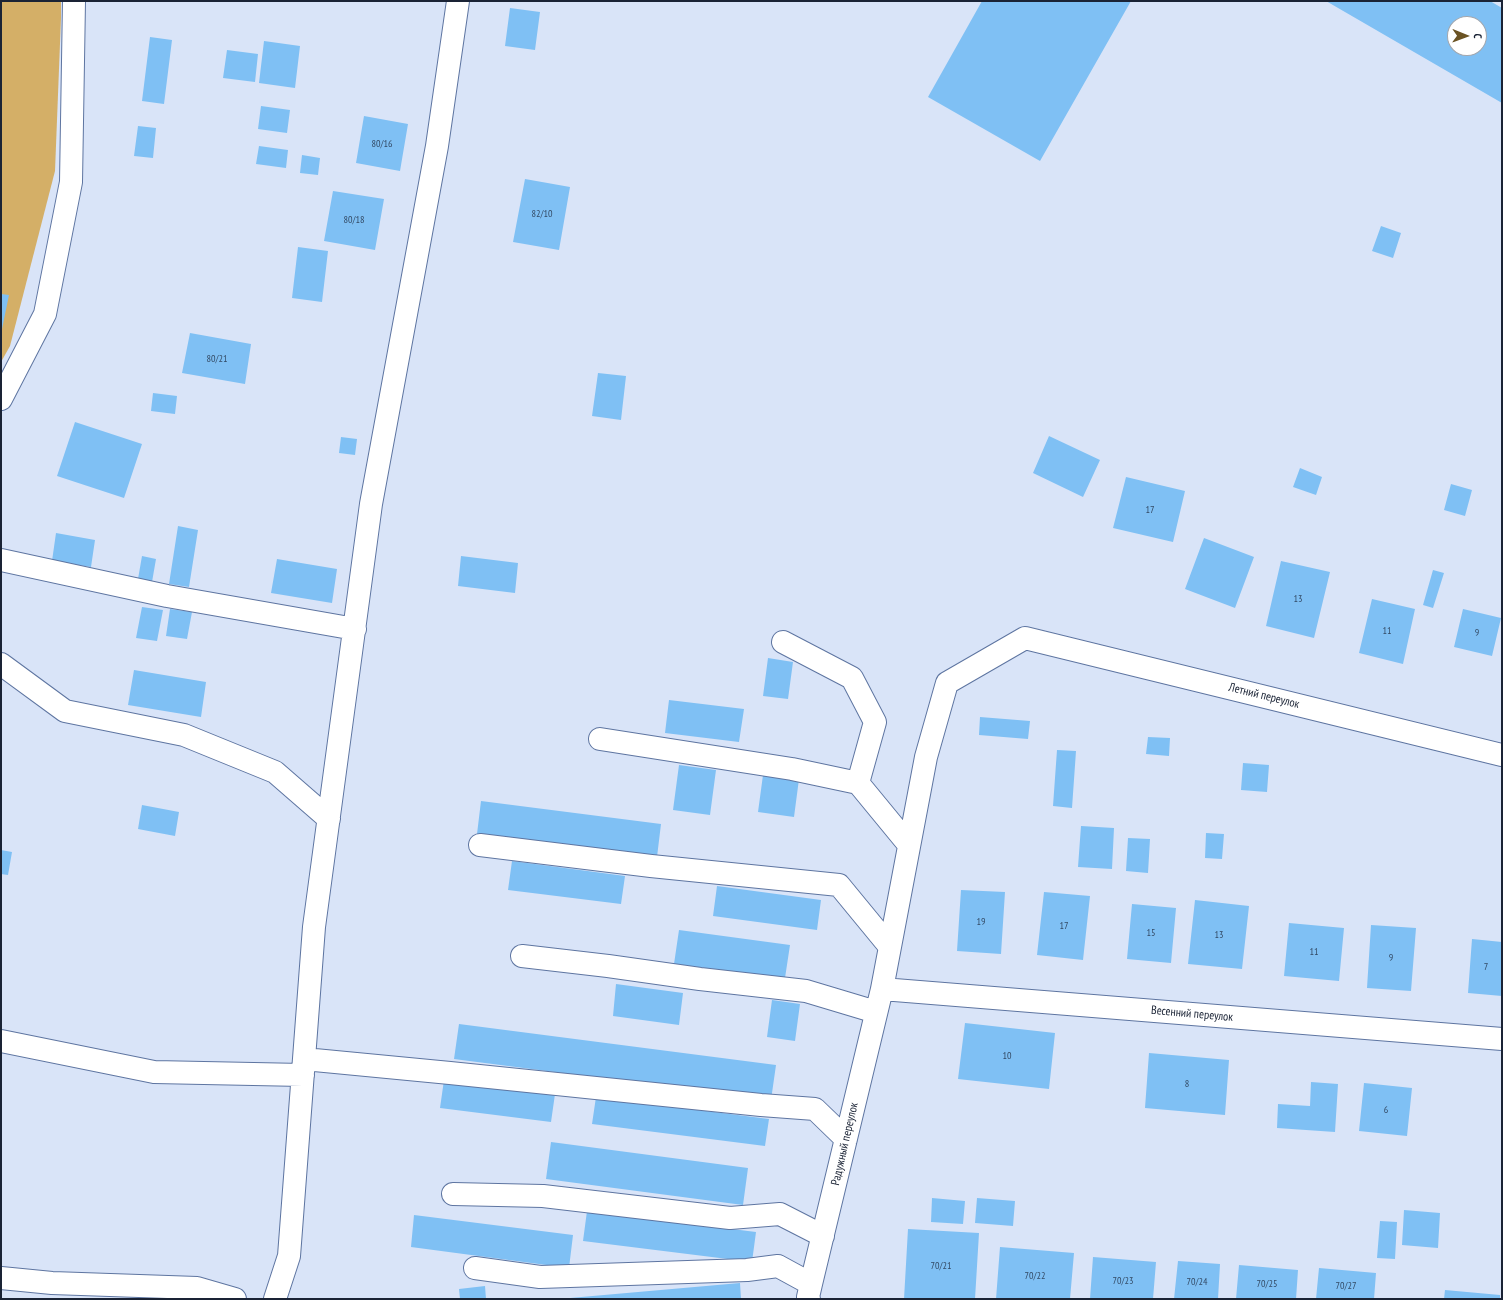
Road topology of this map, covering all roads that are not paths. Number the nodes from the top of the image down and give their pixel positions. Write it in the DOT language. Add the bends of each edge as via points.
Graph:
graph roads {
  1 [pos="74,1"];
  2 [pos="458,1"];
  3 [pos="1,399"];
  4 [pos="1,560"];
  5 [pos="355,628"];
  6 [pos="1025,638"];
  7 [pos="783,642"];
  8 [pos="1,664"];
  9 [pos="600,739"];
  10 [pos="1502,755"];
  11 [pos="858,783"];
  12 [pos="329,819"];
  13 [pos="480,845"];
  14 [pos="909,845"];
  15 [pos="890,947"];
  16 [pos="522,956"];
  17 [pos="882,989"];
  18 [pos="876,1012"];
  19 [pos="1502,1039"];
  20 [pos="1,1041"];
  21 [pos="304,1067"];
  22 [pos="846,1139"];
  23 [pos="454,1194"];
  24 [pos="823,1236"];
  25 [pos="474,1268"];
  26 [pos="1,1278"];
  27 [pos="810,1292"];
  28 [pos="235,1299"];
  29 [pos="275,1299"];
  1 -- 3 [label="street" via="71,182 45,314"];
  2 -- 5 [label="street" via="437,146 375,483"];
  4 -- 5 [label="street" via="167,596"];
  5 -- 12 [label="street"];
  6 -- 10 [label="street, Летний переулок"];
  6 -- 14 [label="street, Радужный переулок" via="947,683 926,757"];
  7 -- 11 [label="street" via="852,678 875,722"];
  8 -- 12 [label="street" via="65,710 184,735 275,772"];
  9 -- 11 [label="street" via="792,769"];
  11 -- 14 [label="street"];
  12 -- 21 [label="street" via="314,926"];
  13 -- 15 [label="street" via="839,885"];
  14 -- 15 [label="street, Радужный переулок"];
  15 -- 17 [label="street, Радужный переулок"];
  16 -- 18 [label="street" via="806,992"];
  17 -- 18 [label="street, Радужный переулок"];
  17 -- 19 [label="street, Весенний переулок"];
  18 -- 22 [label="street, Радужный переулок"];
  20 -- 21 [label="street" via="154,1072"];
  21 -- 22 [label="street" via="450,1073 761,1106 815,1109"];
  21 -- 29 [label="street" via="290,1256"];
  22 -- 24 [label="street, Радужный переулок"];
  23 -- 24 [label="street" via="543,1196 730,1218 780,1214"];
  24 -- 27 [label="street, Радужный переулок"];
  25 -- 27 [label="street" via="540,1278 747,1270 778,1266"];
  26 -- 28 [label="street" via="52,1283 197,1288"];
}
